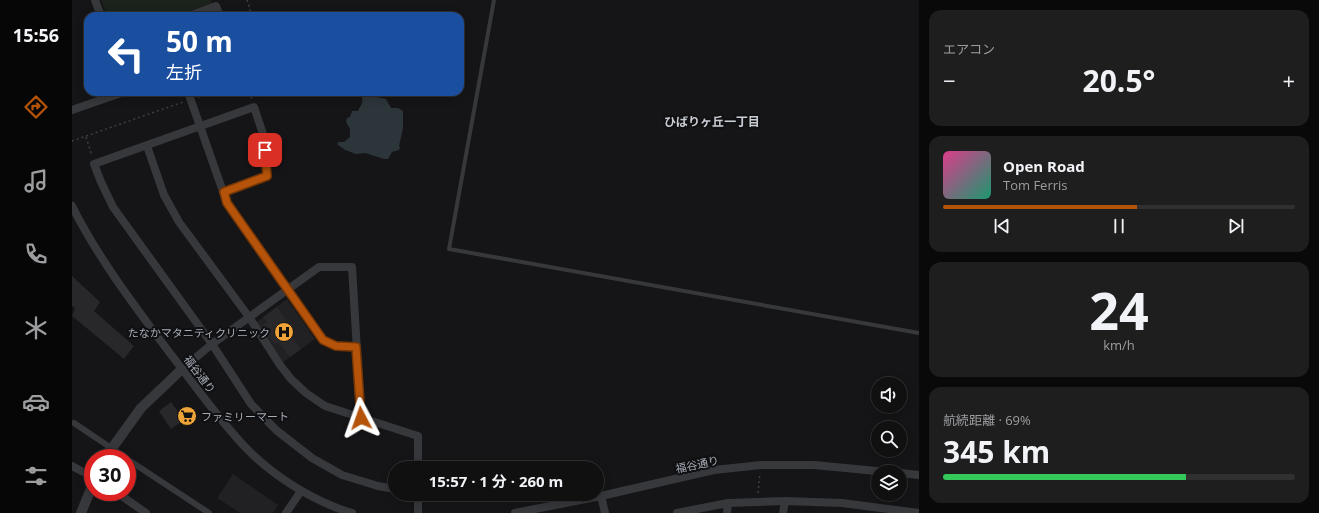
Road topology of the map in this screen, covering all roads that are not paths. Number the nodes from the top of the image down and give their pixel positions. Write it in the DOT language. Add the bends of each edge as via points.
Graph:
graph roads {
  1 [pos="95,0"];
  2 [pos="494,0"];
  3 [pos="100,12"];
  4 [pos="200,12"];
  5 [pos="218,12"];
  6 [pos="109,96"];
  7 [pos="189,96"];
  8 [pos="73,106"];
  9 [pos="201,125"];
  10 [pos="147,146"];
  11 [pos="224,192"];
  12 [pos="72,206"];
  13 [pos="75,218"];
  14 [pos="288,290"];
  15 [pos="249,317"];
  16 [pos="919,332"];
  17 [pos="212,344"];
  18 [pos="356,347"];
  19 [pos="182,369"];
  20 [pos="361,418"];
  21 [pos="73,422"];
  22 [pos="111,449"];
  23 [pos="114,449"];
  24 [pos="418,461"];
  25 [pos="136,464"];
  26 [pos="72,466"];
  27 [pos="871,470"];
  28 [pos="84,472"];
  29 [pos="907,474"];
  30 [pos="919,475"];
  31 [pos="388,488"];
  32 [pos="301,490"];
  33 [pos="604,495"];
  34 [pos="86,501"];
  35 [pos="127,501"];
  36 [pos="418,501"];
  37 [pos="576,501"];
  38 [pos="602,501"];
  39 [pos="785,501"];
  40 [pos="728,503"];
  41 [pos="141,512"];
  42 [pos="81,513"];
  43 [pos="209,513"];
  44 [pos="286,513"];
  45 [pos="352,513"];
  46 [pos="418,513"];
  47 [pos="515,513"];
  48 [pos="605,513"];
  49 [pos="677,513"];
  50 [pos="727,513"];
  51 [pos="784,513"];
  52 [pos="919,513"];
  1 -- 3 [label="street"];
  2 -- 16 [label="lane" via="449,249"];
  4 -- 5 [label="street" via="216,6"];
  6 -- 8 [label="street"];
  7 -- 9 [label="street"];
  9 -- 10 [label="street"];
  9 -- 11 [label="street"];
  9 -- 11 [label="street" via="254,107 264,137 267,176"];
  10 -- 15 [label="street" via="164,195 179,222"];
  10 -- 17 [label="street" via="94,164 113,207"];
  11 -- 14 [label="street" via="230,208"];
  12 -- 13 [label="street, 福谷通り"];
  13 -- 19 [label="street, 福谷通り" via="138,311"];
  14 -- 15 [label="street"];
  14 -- 18 [label="street" via="323,340 336,346"];
  14 -- 18 [label="street" via="319,267 352,267"];
  15 -- 17 [label="street"];
  15 -- 20 [label="street" via="280,365 306,393 325,406"];
  17 -- 19 [label="street"];
  17 -- 31 [label="street" via="251,404 276,430 312,458 342,475"];
  18 -- 20 [label="street"];
  19 -- 22 [label="street" via="141,408"];
  19 -- 32 [label="street, 福谷通り" via="248,450"];
  20 -- 24 [label="street" via="418,436"];
  21 -- 23 [label="street, bridge"];
  25 -- 43 [label="street"];
  26 -- 28 [label="street"];
  27 -- 33 [label="street, 福谷通り" via="814,465 761,465 714,470"];
  29 -- 30 [label="street"];
  32 -- 44 [label="street"];
  32 -- 45 [label="street, 福谷通り" via="335,508"];
  34 -- 42 [label="street"];
  35 -- 41 [label="street"];
  36 -- 46 [label="street"];
  37 -- 47 [label="street, 福谷通り"];
  38 -- 48 [label="street"];
  39 -- 40 [label="street"];
  39 -- 51 [label="street"];
  39 -- 52 [label="street" via="842,503"];
  40 -- 49 [label="street"];
  40 -- 50 [label="street"];
}
